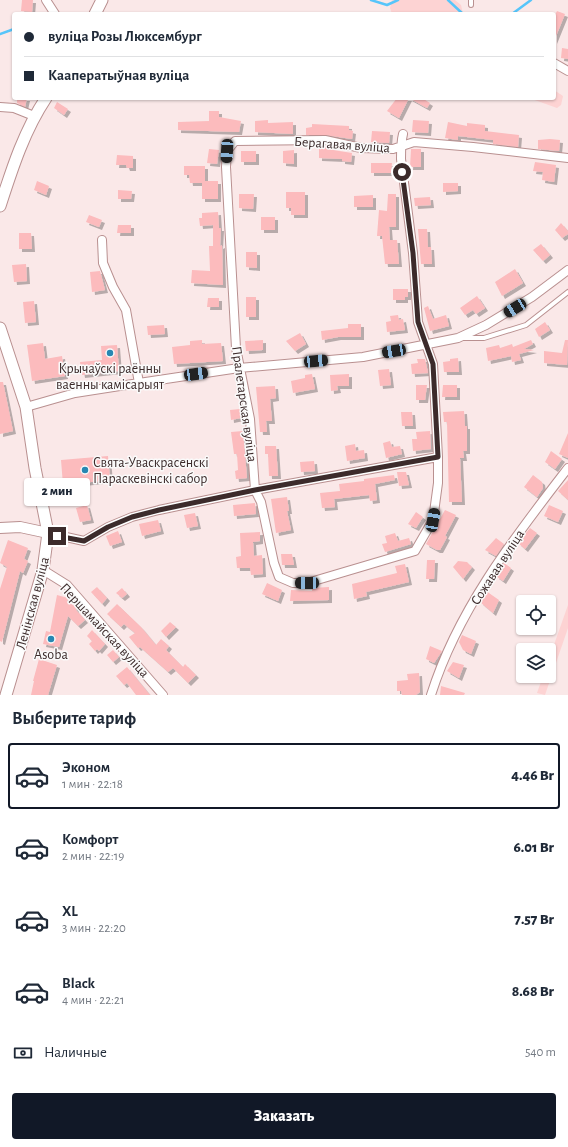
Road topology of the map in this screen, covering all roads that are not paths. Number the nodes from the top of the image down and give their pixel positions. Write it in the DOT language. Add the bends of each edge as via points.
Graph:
graph roads {
  1 [pos="46,0"];
  2 [pos="102,0"];
  3 [pos="471,0"];
  4 [pos="471,5"];
  5 [pos="54,12"];
  6 [pos="96,12"];
  7 [pos="556,65"];
  8 [pos="568,71"];
  9 [pos="45,100"];
  10 [pos="0,107"];
  11 [pos="34,116"];
  12 [pos="403,134"];
  13 [pos="235,141"];
  14 [pos="401,146"];
  15 [pos="568,158"];
  16 [pos="0,206"];
  17 [pos="102,240"];
  18 [pos="568,270"];
  19 [pos="568,292"];
  20 [pos="0,328"];
  21 [pos="458,338"];
  22 [pos="426,345"];
  23 [pos="239,368"];
  24 [pos="139,383"];
  25 [pos="26,407"];
  26 [pos="438,457"];
  27 [pos="568,468"];
  28 [pos="255,490"];
  29 [pos="0,528"];
  30 [pos="48,533"];
  31 [pos="43,570"];
  32 [pos="6,695"];
  33 [pos="163,695"];
  34 [pos="431,695"];
  1 -- 5 [label="street"];
  2 -- 6 [label="main road"];
  3 -- 4 [label="lane"];
  7 -- 8 [label="street"];
  9 -- 11 [label="main road"];
  10 -- 11 [label="street" via="14,108"];
  11 -- 16 [label="main road" via="13,165"];
  12 -- 14 [label="street, Пралетарская вуліца"];
  13 -- 14 [label="street, Берагавая вуліца" via="325,140 361,148 393,149"];
  13 -- 23 [label="street, Пралетарская вуліца" via="227,151 226,166"];
  14 -- 15 [label="street, Берагавая вуліца" via="414,142 443,144"];
  14 -- 22 [label="street, Пралетарская вуліца" via="413,253 415,299 418,322"];
  17 -- 24 [label="street" via="103,263 126,310"];
  18 -- 21 [label="street" via="537,294 486,325"];
  19 -- 21 [label="lane" via="526,325 484,338"];
  20 -- 25 [label="main road, Ленінская вуліца"];
  21 -- 22 [label="street"];
  22 -- 23 [label="street" via="363,357"];
  22 -- 26 [label="street, Пралетарская вуліца" via="433,364"];
  23 -- 24 [label="street"];
  23 -- 28 [label="street, Пралетарская вуліца" via="250,419"];
  24 -- 25 [label="street" via="75,393"];
  25 -- 30 [label="main road, Ленінская вуліца"];
  26 -- 28 [label="street"];
  26 -- 28 [label="street, Пралетарская вуліца" via="433,520 415,551 307,583 293,583 279,577 261,502"];
  27 -- 34 [label="street, Сожавая вуліца" via="483,583 451,646"];
  28 -- 30 [label="street" via="132,517 84,541"];
  29 -- 30 [label="street" via="20,527"];
  30 -- 31 [label="main road, Ленінская вуліца"];
  31 -- 32 [label="main road, Ленінская вуліца"];
  31 -- 33 [label="street, Першамайская вуліца" via="67,585"];
}
